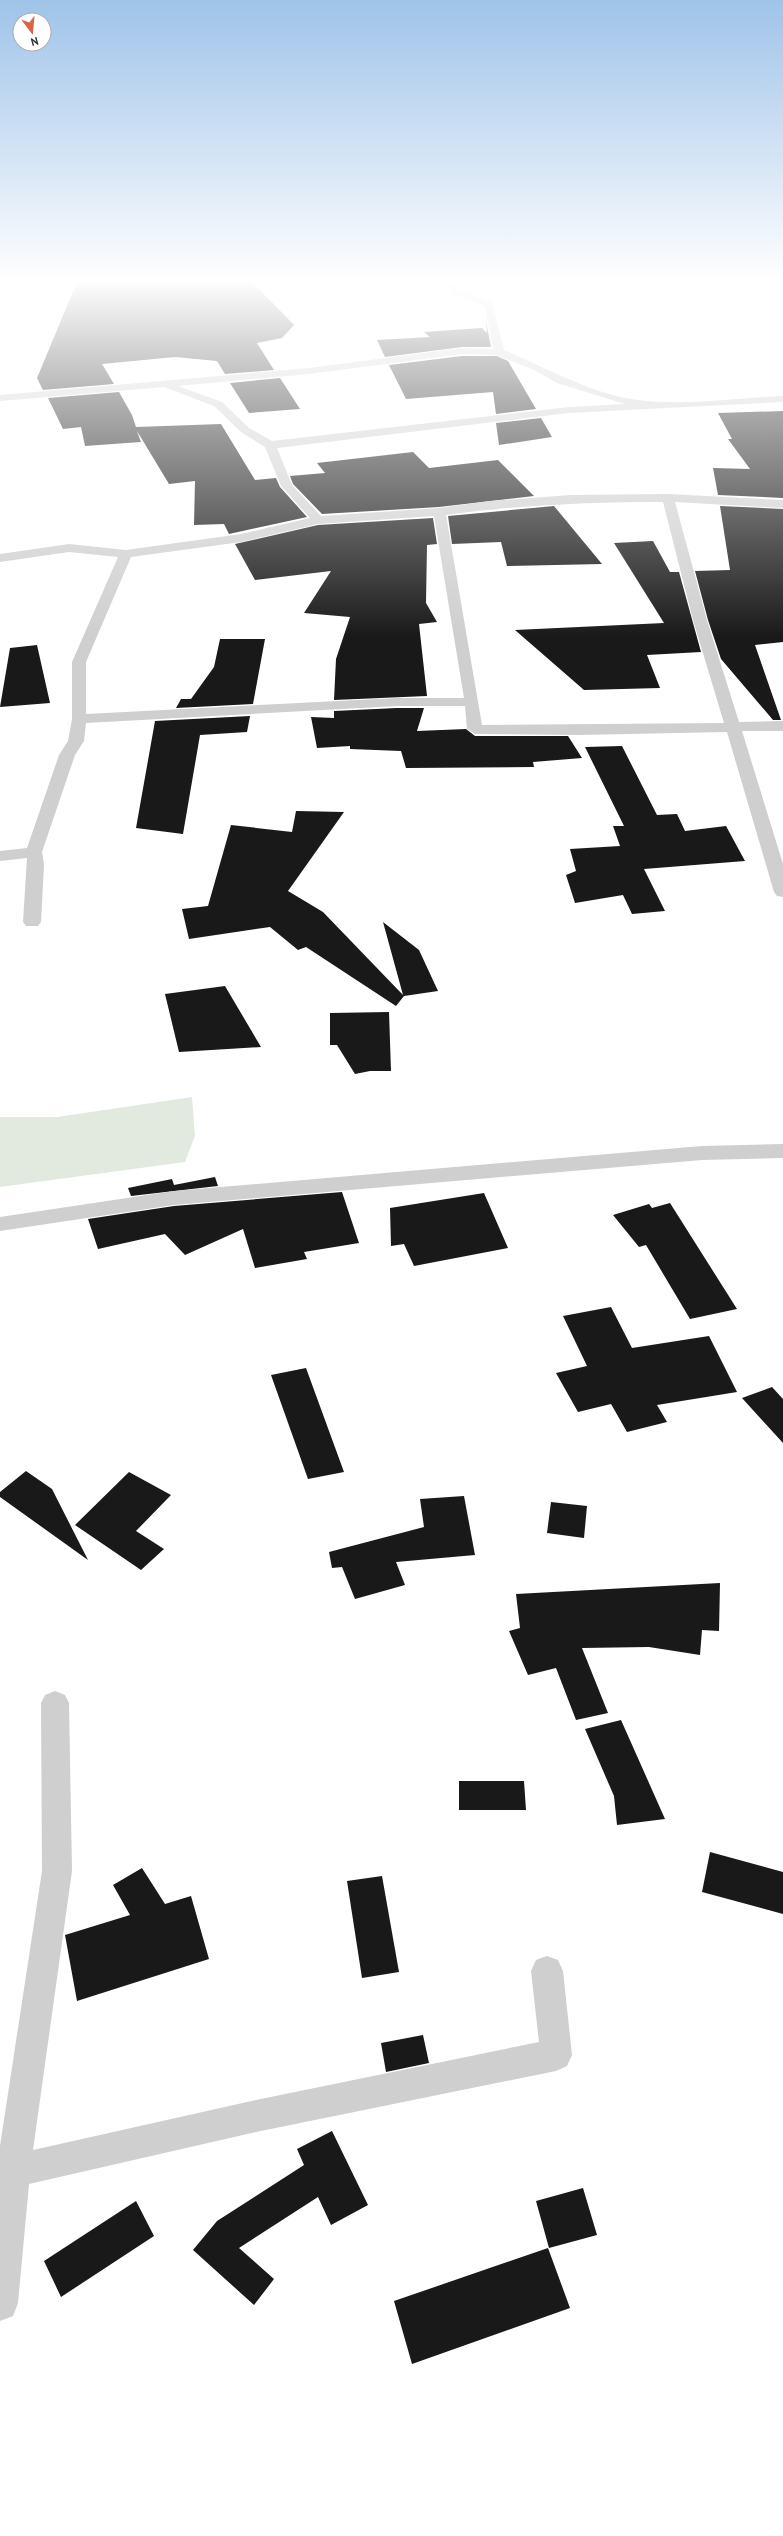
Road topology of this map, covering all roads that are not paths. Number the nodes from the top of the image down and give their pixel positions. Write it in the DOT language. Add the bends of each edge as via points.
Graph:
graph roads {
  1 [pos="205,399"];
  2 [pos="621,399"];
  3 [pos="775,399"];
  4 [pos="662,404"];
  5 [pos="270,445"];
  6 [pos="668,498"];
  7 [pos="783,504"];
  8 [pos="439,512"];
  9 [pos="318,520"];
  10 [pos="126,554"];
  11 [pos="0,558"];
  12 [pos="472,702"];
  13 [pos="79,719"];
  14 [pos="783,726"];
  15 [pos="732,727"];
  16 [pos="34,852"];
  17 [pos="0,856"];
  18 [pos="783,892"];
  19 [pos="32,922"];
  20 [pos="783,1151"];
  21 [pos="0,1224"];
  22 [pos="55,1703"];
  23 [pos="547,1972"];
  24 [pos="13,2171"];
  25 [pos="0,2303"];
  1 -- 5 [label="street" via="218,404 245,430"];
  2 -- 4 [label="street"];
  3 -- 4 [label="street"];
  4 -- 5 [label="street" via="569,410"];
  5 -- 9 [label="street" via="287,486"];
  6 -- 7 [label="street"];
  6 -- 8 [label="street" via="571,499"];
  6 -- 15 [label="street"];
  8 -- 9 [label="street"];
  8 -- 12 [label="street"];
  9 -- 10 [label="street" via="241,538"];
  10 -- 11 [label="street" via="69,548"];
  10 -- 13 [label="street" via="79,662"];
  12 -- 13 [label="street" via="397,702"];
  12 -- 15 [label="street" via="475,729"];
  13 -- 16 [label="street" via="76,741 67,756"];
  14 -- 15 [label="street"];
  15 -- 18 [label="street"];
  16 -- 17 [label="street"];
  16 -- 19 [label="street" via="36,865"];
  20 -- 21 [label="street" via="702,1153 174,1198"];
  22 -- 24 [label="street" via="57,1871"];
  23 -- 24 [label="street" via="556,2055 256,2116"];
  24 -- 25 [label="street"];
}
